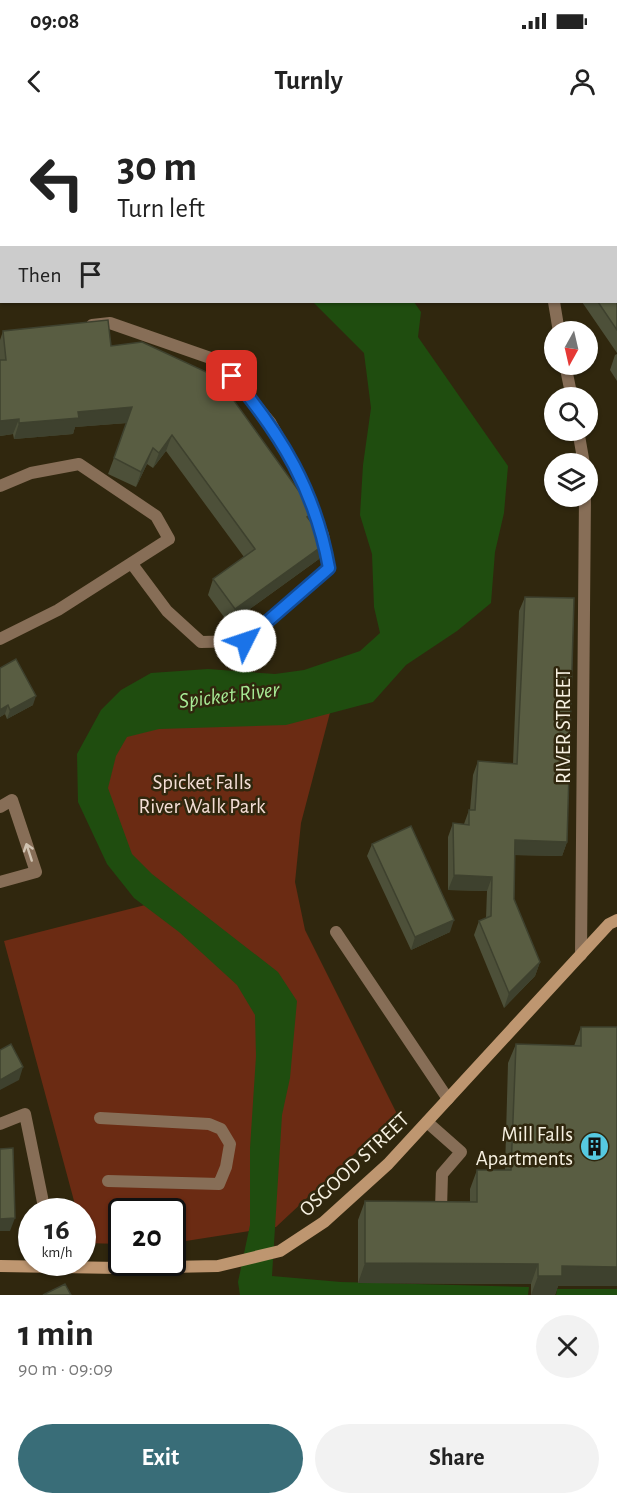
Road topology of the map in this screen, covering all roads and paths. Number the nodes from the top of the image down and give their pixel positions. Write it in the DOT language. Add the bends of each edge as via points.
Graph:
graph roads {
  1 [pos="554,303"];
  2 [pos="557,321"];
  3 [pos="75,327"];
  4 [pos="0,486"];
  5 [pos="585,507"];
  6 [pos="132,564"];
  7 [pos="0,625"];
  8 [pos="3,638"];
  9 [pos="0,807"];
  10 [pos="0,882"];
  11 [pos="617,920"];
  12 [pos="336,932"];
  13 [pos="581,955"];
  14 [pos="448,1099"];
  15 [pos="100,1118"];
  16 [pos="427,1122"];
  17 [pos="0,1124"];
  18 [pos="108,1181"];
  19 [pos="42,1198"];
  20 [pos="441,1209"];
  21 [pos="96,1265"];
  22 [pos="0,1266"];
  23 [pos="18,1266"];
  1 -- 2 [label="street"];
  3 -- 6 [label="street" via="110,323 219,361 270,422 301,478 323,535 329,568 245,641 201,642 167,611"];
  4 -- 6 [label="street" via="32,473 79,464 156,516 169,539"];
  5 -- 13 [label="street, RIVER STREET"];
  6 -- 8 [label="street" via="58,610"];
  7 -- 8 [label="street"];
  10 -- 9 [label="street, one-way" via="36,872 12,800"];
  11 -- 13 [label="main road, OSGOOD STREET"];
  12 -- 14 [label="street"];
  13 -- 14 [label="main road, OSGOOD STREET"];
  14 -- 16 [label="main road, OSGOOD STREET"];
  15 -- 18 [label="street" via="209,1124 221,1129 230,1144 219,1184"];
  16 -- 20 [label="street" via="460,1152 442,1174"];
  16 -- 21 [label="main road, OSGOOD STREET" via="324,1222 280,1251 218,1266"];
  17 -- 19 [label="street" via="25,1114"];
  22 -- 23 [label="main road, OSGOOD STREET"];
}
